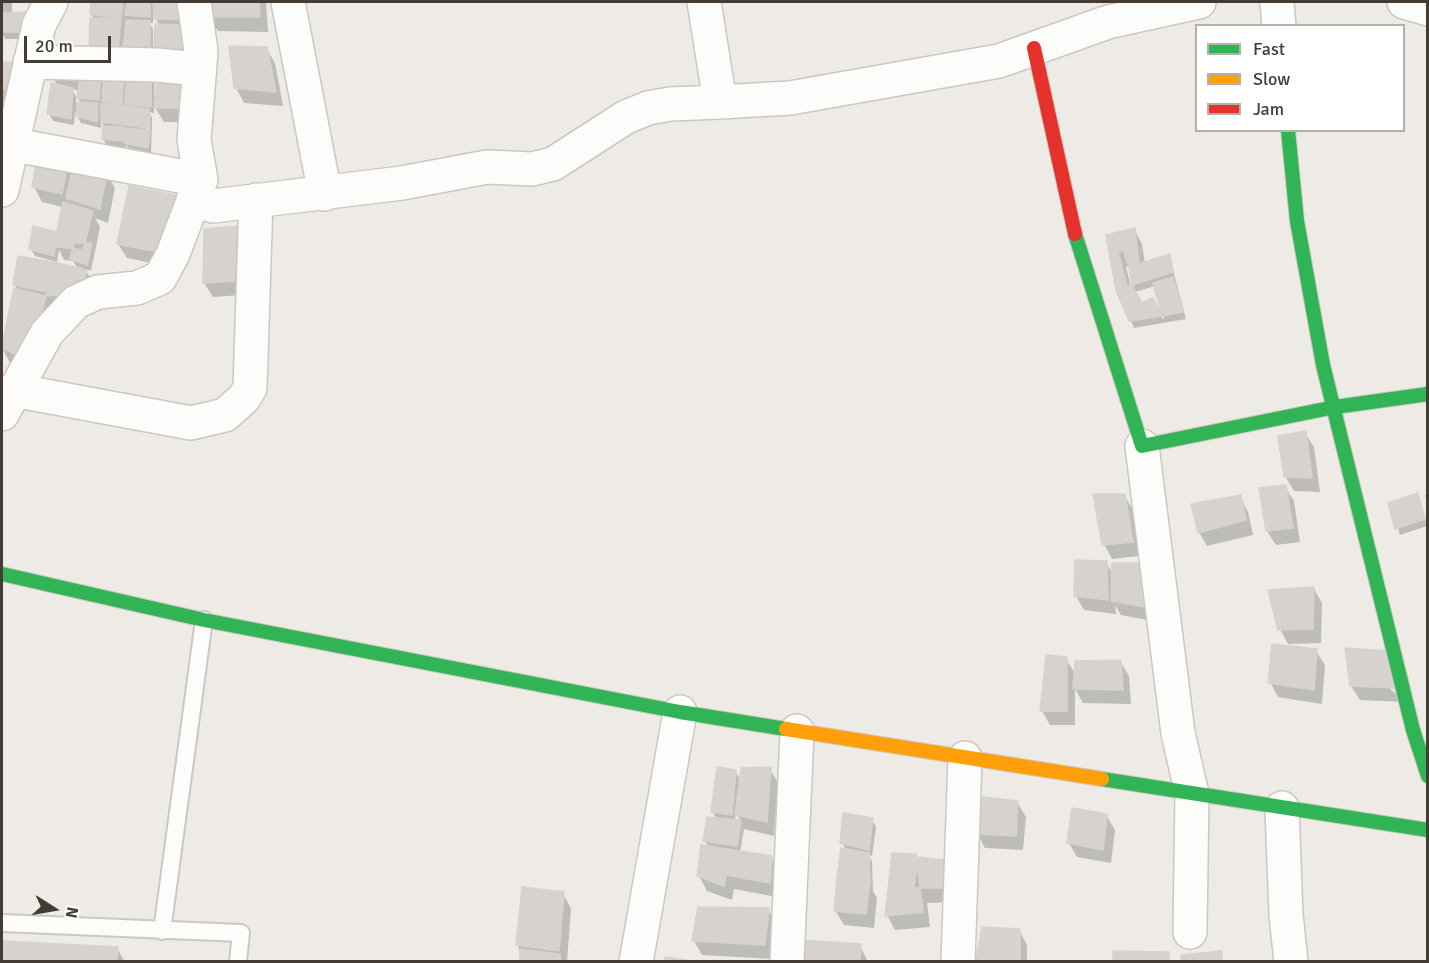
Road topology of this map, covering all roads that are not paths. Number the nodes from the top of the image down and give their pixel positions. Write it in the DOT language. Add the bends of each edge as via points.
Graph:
graph roads {
  1 [pos="51,2"];
  2 [pos="194,2"];
  3 [pos="288,2"];
  4 [pos="704,2"];
  5 [pos="1199,2"];
  6 [pos="1277,2"];
  7 [pos="1404,2"];
  8 [pos="1428,9"];
  9 [pos="1279,24"];
  10 [pos="1034,48"];
  11 [pos="30,62"];
  12 [pos="198,69"];
  13 [pos="720,102"];
  14 [pos="1288,132"];
  15 [pos="10,144"];
  16 [pos="2,188"];
  17 [pos="197,190"];
  18 [pos="325,194"];
  19 [pos="256,201"];
  20 [pos="1428,394"];
  21 [pos="7,402"];
  22 [pos="1335,407"];
  23 [pos="1142,447"];
  24 [pos="2,574"];
  25 [pos="204,620"];
  26 [pos="680,712"];
  27 [pos="797,731"];
  28 [pos="965,758"];
  29 [pos="1428,776"];
  30 [pos="1192,794"];
  31 [pos="1282,808"];
  32 [pos="1428,831"];
  33 [pos="2,923"];
  34 [pos="162,931"];
  35 [pos="1190,932"];
  36 [pos="238,962"];
  37 [pos="636,962"];
  38 [pos="787,962"];
  39 [pos="958,962"];
  40 [pos="1291,962"];
  1 -- 11 [label="street" via="39,25"];
  2 -- 12 [label="street" via="201,51"];
  3 -- 18 [label="street"];
  4 -- 13 [label="street"];
  5 -- 10 [label="street" via="1108,22"];
  6 -- 9 [label="street"];
  7 -- 8 [label="street"];
  10 -- 13 [label="street" via="999,61 828,92"];
  10 -- 23 [label="street" via="1068,213"];
  11 -- 12 [label="street"];
  11 -- 15 [label="street"];
  12 -- 17 [label="street" via="194,140"];
  13 -- 18 [label="street" via="648,108 626,117 553,164 532,170 487,167"];
  14 -- 22 [label="street" via="1297,221 1323,365"];
  15 -- 16 [label="street"];
  15 -- 17 [label="street"];
  17 -- 19 [label="street" via="213,207"];
  17 -- 21 [label="street" via="160,278 137,288 98,291 76,302 47,333"];
  18 -- 19 [label="street"];
  19 -- 21 [label="street" via="250,388 225,415 191,423"];
  20 -- 22 [label="street"];
  22 -- 23 [label="street"];
  22 -- 29 [label="street" via="1413,730"];
  23 -- 30 [label="street" via="1178,733"];
  24 -- 25 [label="street"];
  25 -- 26 [label="street"];
  25 -- 34 [label="lane"];
  26 -- 27 [label="street"];
  26 -- 37 [label="street"];
  27 -- 28 [label="street"];
  27 -- 38 [label="street"];
  28 -- 30 [label="street"];
  28 -- 39 [label="street"];
  30 -- 31 [label="street"];
  30 -- 35 [label="street"];
  31 -- 32 [label="street"];
  31 -- 40 [label="street"];
  33 -- 34 [label="lane"];
  34 -- 36 [label="lane" via="241,933"];
}
